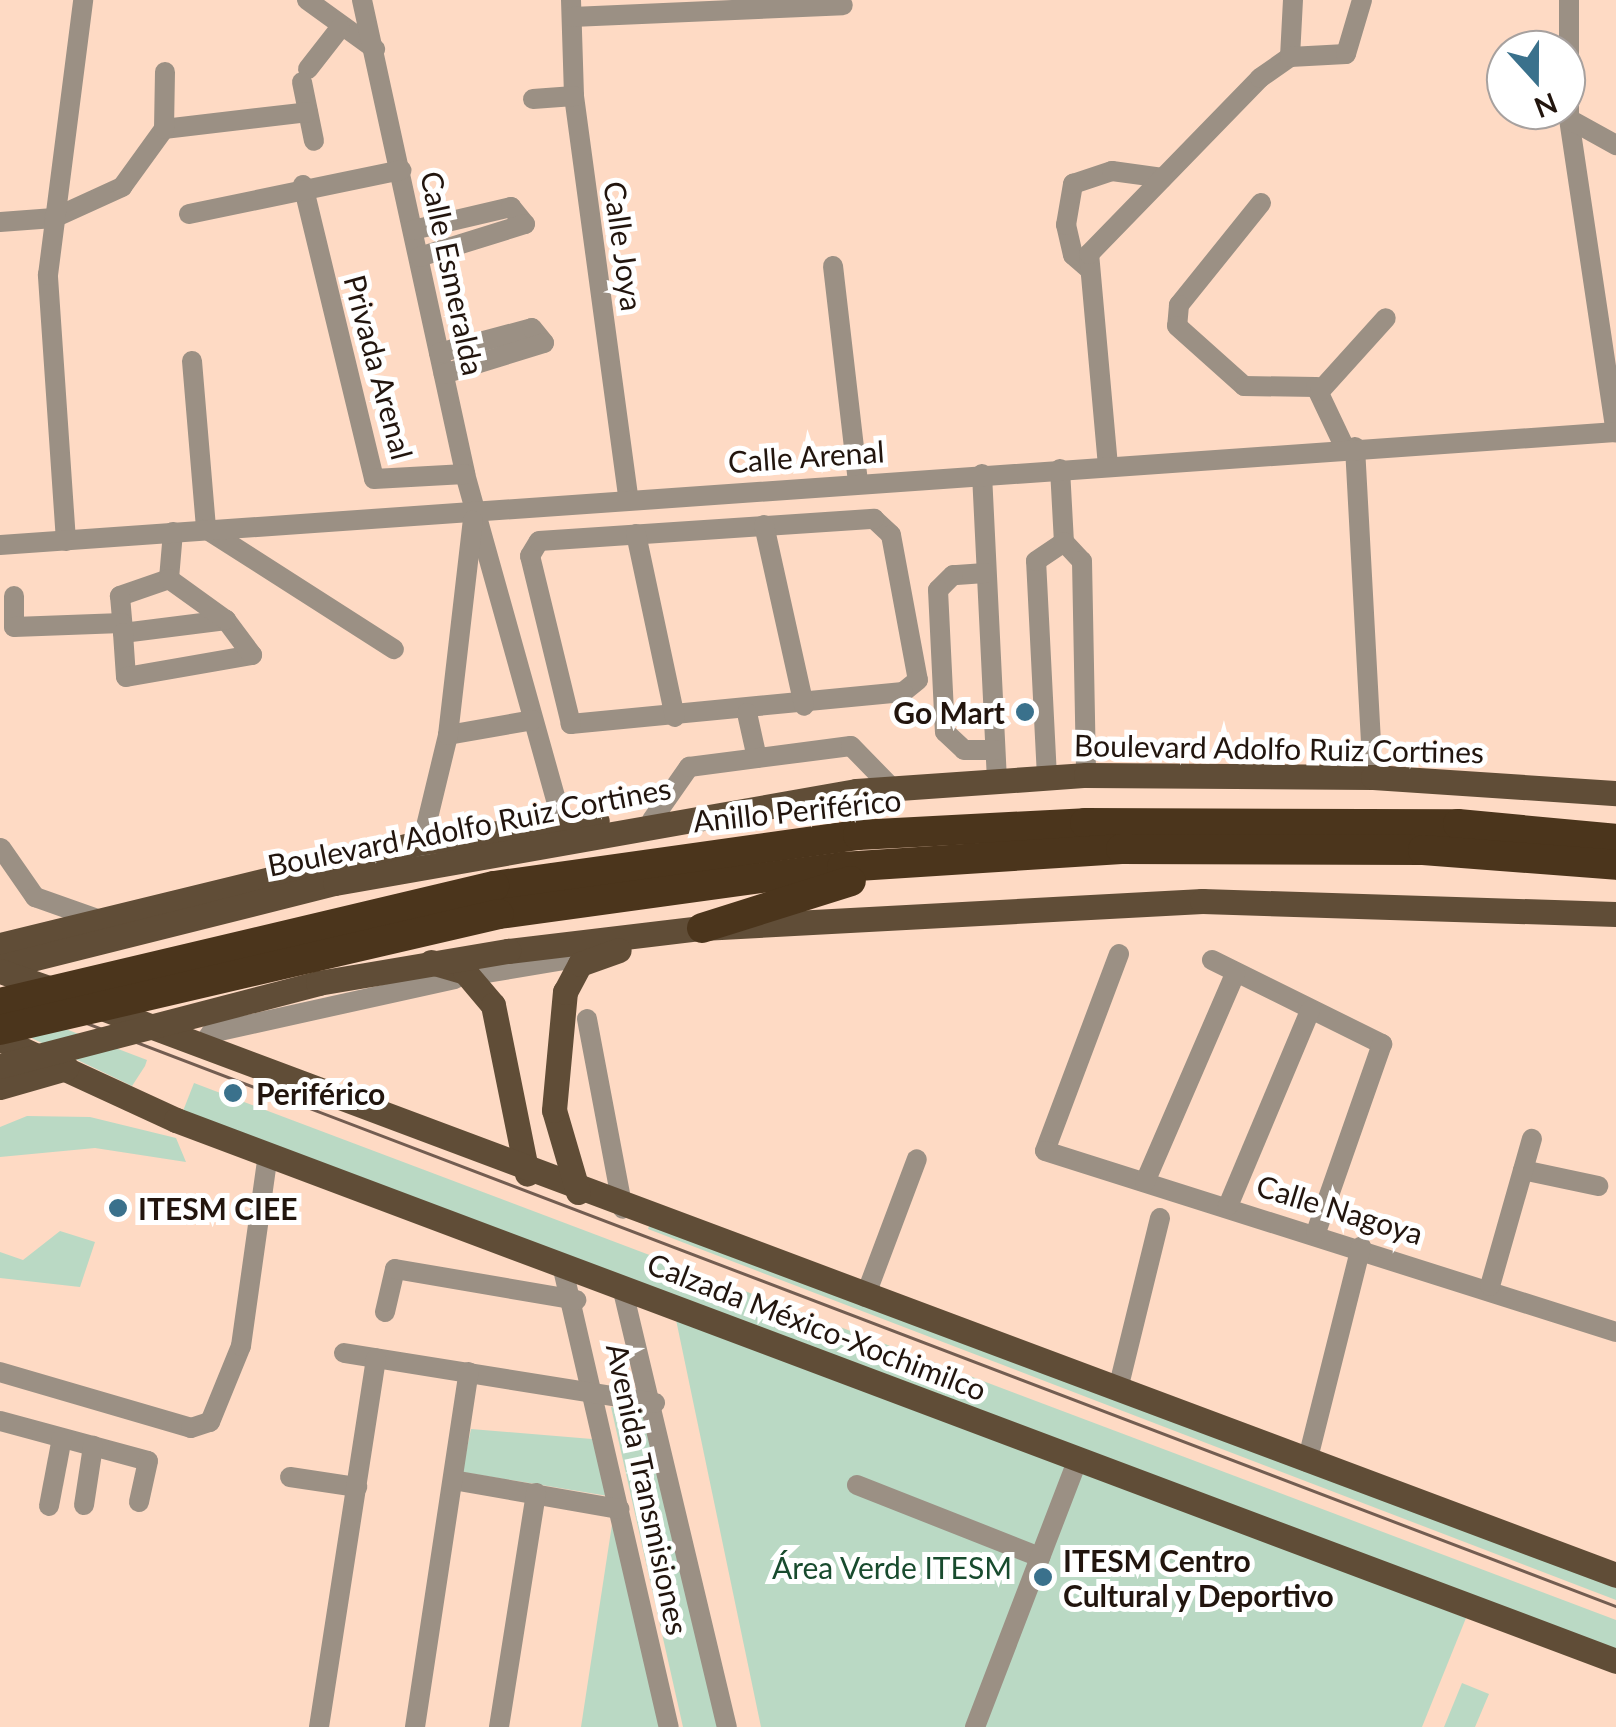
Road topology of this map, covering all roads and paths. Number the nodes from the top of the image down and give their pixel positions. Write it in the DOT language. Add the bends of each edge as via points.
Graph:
graph roads {
  1 [pos="83,0"];
  2 [pos="307,0"];
  3 [pos="362,0"];
  4 [pos="1293,0"];
  5 [pos="1362,0"];
  6 [pos="1569,0"];
  7 [pos="842,6"];
  8 [pos="572,9"];
  9 [pos="340,28"];
  10 [pos="1569,30"];
  11 [pos="375,49"];
  12 [pos="1290,58"];
  13 [pos="165,72"];
  14 [pos="574,96"];
  15 [pos="533,99"];
  16 [pos="308,112"];
  17 [pos="164,129"];
  18 [pos="1586,129"];
  19 [pos="1572,130"];
  20 [pos="314,141"];
  21 [pos="1616,146"];
  22 [pos="401,170"];
  23 [pos="1163,178"];
  24 [pos="304,185"];
  25 [pos="1261,203"];
  26 [pos="188,214"];
  27 [pos="54,218"];
  28 [pos="0,222"];
  29 [pos="414,230"];
  30 [pos="419,257"];
  31 [pos="833,266"];
  32 [pos="1088,269"];
  33 [pos="1607,285"];
  34 [pos="1386,318"];
  35 [pos="439,353"];
  36 [pos="192,361"];
  37 [pos="444,374"];
  38 [pos="1320,391"];
  39 [pos="1616,432"];
  40 [pos="1350,447"];
  41 [pos="1108,466"];
  42 [pos="1060,470"];
  43 [pos="464,474"];
  44 [pos="982,474"];
  45 [pos="858,482"];
  46 [pos="628,498"];
  47 [pos="475,508"];
  48 [pos="764,525"];
  49 [pos="206,530"];
  50 [pos="173,532"];
  51 [pos="636,534"];
  52 [pos="66,540"];
  53 [pos="1064,542"];
  54 [pos="0,545"];
  55 [pos="985,574"];
  56 [pos="169,579"];
  57 [pos="14,596"];
  58 [pos="226,620"];
  59 [pos="122,628"];
  60 [pos="394,649"];
  61 [pos="804,706"];
  62 [pos="747,713"];
  63 [pos="675,717"];
  64 [pos="533,720"];
  65 [pos="448,735"];
  66 [pos="995,750"];
  67 [pos="757,758"];
  68 [pos="1086,775"];
  69 [pos="1047,777"];
  70 [pos="1372,777"];
  71 [pos="997,779"];
  72 [pos="892,788"];
  73 [pos="1616,793"];
  74 [pos="652,820"];
  75 [pos="562,821"];
  76 [pos="1616,839"];
  77 [pos="423,842"];
  78 [pos="2,848"];
  79 [pos="902,862"];
  80 [pos="1616,865"];
  81 [pos="415,868"];
  82 [pos="497,900"];
  83 [pos="1616,914"];
  84 [pos="99,919"];
  85 [pos="702,928"];
  86 [pos="671,931"];
  87 [pos="0,945"];
  88 [pos="597,954"];
  89 [pos="1118,954"];
  90 [pos="1212,960"];
  91 [pos="432,962"];
  92 [pos="0,969"];
  93 [pos="488,972"];
  94 [pos="1235,974"];
  95 [pos="455,979"];
  96 [pos="0,1003"];
  97 [pos="1310,1011"];
  98 [pos="587,1019"];
  99 [pos="0,1030"];
  100 [pos="0,1039"];
  101 [pos="203,1044"];
  102 [pos="66,1068"];
  103 [pos="1,1077"];
  104 [pos="1532,1140"];
  105 [pos="268,1154"];
  106 [pos="917,1159"];
  107 [pos="1523,1170"];
  108 [pos="527,1174"];
  109 [pos="1145,1182"];
  110 [pos="1598,1186"];
  111 [pos="578,1192"];
  112 [pos="1228,1206"];
  113 [pos="623,1209"];
  114 [pos="1160,1218"];
  115 [pos="1316,1232"];
  116 [pos="1362,1247"];
  117 [pos="562,1265"];
  118 [pos="1490,1286"];
  119 [pos="622,1287"];
  120 [pos="865,1296"];
  121 [pos="576,1300"];
  122 [pos="385,1312"];
  123 [pos="1616,1332"];
  124 [pos="344,1354"];
  125 [pos="376,1358"];
  126 [pos="0,1372"];
  127 [pos="469,1372"];
  128 [pos="1118,1389"];
  129 [pos="598,1395"];
  130 [pos="655,1403"];
  131 [pos="0,1421"];
  132 [pos="62,1438"];
  133 [pos="93,1446"];
  134 [pos="1078,1459"];
  135 [pos="1307,1462"];
  136 [pos="290,1477"];
  137 [pos="453,1480"];
  138 [pos="858,1485"];
  139 [pos="357,1488"];
  140 [pos="536,1494"];
  141 [pos="139,1502"];
  142 [pos="49,1506"];
  143 [pos="84,1506"];
  144 [pos="620,1509"];
  145 [pos="1040,1557"];
  146 [pos="1616,1575"];
  147 [pos="1616,1661"];
  148 [pos="319,1727"];
  149 [pos="415,1727"];
  150 [pos="499,1727"];
  151 [pos="669,1727"];
  152 [pos="728,1727"];
  153 [pos="975,1727"];
  1 -- 27 [label="street"];
  2 -- 9 [label="street"];
  3 -- 11 [label="street, Calle Esmeralda"];
  4 -- 12 [label="street"];
  5 -- 12 [label="street" via="1346,54"];
  6 -- 10 [label="street"];
  7 -- 8 [label="street"];
  8 -- 14 [label="street, Calle Joya"];
  9 -- 11 [label="street"];
  9 -- 16 [label="street" via="305,75"];
  11 -- 22 [label="street, Calle Esmeralda"];
  12 -- 23 [label="street"];
  13 -- 17 [label="street"];
  14 -- 15 [label="street"];
  14 -- 46 [label="street, Calle Joya"];
  16 -- 17 [label="street"];
  16 -- 20 [label="street"];
  17 -- 27 [label="street" via="122,187"];
  18 -- 21 [label="street"];
  19 -- 33 [label="street"];
  22 -- 24 [label="street"];
  22 -- 29 [label="street, Calle Esmeralda"];
  23 -- 32 [label="street" via="1089,254"];
  23 -- 32 [label="street" via="1112,170 1073,184 1066,225 1073,254"];
  24 -- 26 [label="street"];
  24 -- 43 [label="street, Privada Arenal" via="374,479"];
  25 -- 38 [label="street" via="1179,305 1177,326 1244,386"];
  27 -- 28 [label="street"];
  27 -- 52 [label="street" via="48,275"];
  29 -- 30 [label="street, Calle Esmeralda"];
  29 -- 30 [label="street" via="510,207 525,224"];
  30 -- 35 [label="street, Calle Esmeralda"];
  31 -- 45 [label="street"];
  32 -- 41 [label="street"];
  33 -- 39 [label="street"];
  34 -- 38 [label="street"];
  35 -- 37 [label="street, Calle Esmeralda"];
  35 -- 37 [label="street" via="532,328 544,343"];
  36 -- 49 [label="street"];
  37 -- 43 [label="street, Calle Esmeralda"];
  38 -- 40 [label="street"];
  39 -- 40 [label="street, Calle Arenal"];
  40 -- 41 [label="street, Calle Arenal"];
  40 -- 70 [label="street"];
  41 -- 42 [label="street, Calle Arenal"];
  42 -- 44 [label="street, Calle Arenal"];
  42 -- 53 [label="street"];
  43 -- 47 [label="street, Calle Esmeralda"];
  44 -- 45 [label="street, Calle Arenal"];
  44 -- 55 [label="street"];
  45 -- 46 [label="street, Calle Arenal"];
  46 -- 47 [label="street, Calle Arenal"];
  47 -- 49 [label="street, Calle Arenal"];
  47 -- 64 [label="street, Calle Esmeralda"];
  47 -- 65 [label="street, Calle Esmeralda"];
  48 -- 51 [label="street"];
  48 -- 61 [label="street"];
  48 -- 61 [label="street" via="874,519 891,535 918,680 903,692"];
  49 -- 50 [label="street, Calle Arenal"];
  49 -- 60 [label="street"];
  50 -- 52 [label="street, Calle Arenal"];
  50 -- 56 [label="street"];
  51 -- 63 [label="street"];
  51 -- 63 [label="street" via="539,541 530,556 572,724"];
  52 -- 54 [label="street, Calle Arenal"];
  53 -- 68 [label="street" via="1082,561"];
  53 -- 69 [label="street" via="1036,561"];
  55 -- 66 [label="street"];
  55 -- 66 [label="street" via="954,576 938,590 945,732 964,750"];
  56 -- 58 [label="street"];
  56 -- 59 [label="street" via="120,596"];
  57 -- 59 [label="street" via="14,627"];
  58 -- 59 [label="street"];
  58 -- 59 [label="street" via="252,655 126,677"];
  61 -- 62 [label="street"];
  62 -- 63 [label="street"];
  62 -- 67 [label="street"];
  64 -- 65 [label="street"];
  64 -- 75 [label="street, Calle Esmeralda"];
  65 -- 77 [label="street, Calle Esmeralda"];
  66 -- 71 [label="street"];
  67 -- 72 [label="street" via="852,746"];
  67 -- 74 [label="street" via="689,767"];
  68 -- 69 [label="main road, Boulevard Adolfo Ruiz Cortines"];
  68 -- 70 [label="main road, Boulevard Adolfo Ruiz Cortines"];
  69 -- 71 [label="main road, Boulevard Adolfo Ruiz Cortines"];
  70 -- 73 [label="main road, Boulevard Adolfo Ruiz Cortines"];
  71 -- 72 [label="main road, Boulevard Adolfo Ruiz Cortines"];
  72 -- 74 [label="main road, Boulevard Adolfo Ruiz Cortines"];
  74 -- 75 [label="main road"];
  74 -- 81 [label="main road, Boulevard Adolfo Ruiz Cortines"];
  75 -- 77 [label="main road"];
  76 -- 82 [label="highway, Anillo Periférico" via="1458,824 1085,823 858,835"];
  77 -- 81 [label="street, Calle Esmeralda"];
  77 -- 84 [label="main road"];
  78 -- 84 [label="street" via="35,897"];
  79 -- 80 [label="highway, Anillo Periférico" via="1318,847"];
  79 -- 82 [label="highway, Anillo Periférico"];
  79 -- 85 [label="highway"];
  81 -- 92 [label="main road, Boulevard Adolfo Ruiz Cortines"];
  82 -- 96 [label="highway, Anillo Periférico, bridge"];
  82 -- 99 [label="highway, Anillo Periférico, bridge"];
  83 -- 85 [label="main road" via="1202,901"];
  84 -- 87 [label="main road"];
  85 -- 86 [label="main road"];
  86 -- 88 [label="main road"];
  86 -- 91 [label="main road, bridge"];
  88 -- 93 [label="street"];
  88 -- 111 [label="main road" via="566,984 553,1088 559,1146"];
  89 -- 109 [label="street, Calle Nagoya" via="1044,1151"];
  90 -- 94 [label="street"];
  91 -- 103 [label="main road, bridge" via="189,1013"];
  91 -- 108 [label="main road" via="475,979 496,1015"];
  92 -- 101 [label="main road, Calzada México-Xochimilco"];
  94 -- 97 [label="street"];
  94 -- 109 [label="street"];
  95 -- 101 [label="street" via="212,1032"];
  97 -- 112 [label="street"];
  97 -- 115 [label="street" via="1382,1044"];
  98 -- 113 [label="street"];
  100 -- 102 [label="main road, Calzada México-Xochimilco"];
  101 -- 108 [label="main road, Calzada México-Xochimilco"];
  102 -- 103 [label="main road"];
  102 -- 105 [label="main road, Calzada México-Xochimilco"];
  104 -- 107 [label="street"];
  105 -- 117 [label="main road, Calzada México-Xochimilco"];
  105 -- 126 [label="street" via="242,1346 210,1422 190,1428"];
  106 -- 120 [label="street"];
  107 -- 110 [label="street"];
  107 -- 118 [label="street"];
  108 -- 111 [label="main road, Calzada México-Xochimilco"];
  109 -- 112 [label="street, Calle Nagoya"];
  111 -- 113 [label="main road, Calzada México-Xochimilco"];
  112 -- 115 [label="street, Calle Nagoya"];
  113 -- 120 [label="main road, Calzada México-Xochimilco"];
  114 -- 128 [label="street"];
  115 -- 116 [label="street, Calle Nagoya"];
  116 -- 118 [label="street, Calle Nagoya"];
  116 -- 135 [label="street"];
  117 -- 119 [label="main road, Calzada México-Xochimilco"];
  117 -- 121 [label="street, Avenida Transmisiones"];
  118 -- 123 [label="street, Calle Nagoya"];
  119 -- 130 [label="street, Avenida Transmisiones"];
  119 -- 134 [label="main road, Calzada México-Xochimilco"];
  120 -- 128 [label="main road, Calzada México-Xochimilco"];
  121 -- 122 [label="street" via="395,1269"];
  121 -- 129 [label="street, Avenida Transmisiones"];
  124 -- 125 [label="street"];
  125 -- 127 [label="street"];
  125 -- 139 [label="street"];
  127 -- 129 [label="street"];
  127 -- 137 [label="street"];
  128 -- 135 [label="main road, Calzada México-Xochimilco"];
  129 -- 130 [label="street"];
  129 -- 144 [label="street, Avenida Transmisiones"];
  130 -- 152 [label="street, Avenida Transmisiones"];
  131 -- 132 [label="street"];
  132 -- 133 [label="street"];
  132 -- 142 [label="street"];
  133 -- 141 [label="street" via="148,1461"];
  133 -- 143 [label="street"];
  134 -- 145 [label="street"];
  134 -- 147 [label="main road, Calzada México-Xochimilco"];
  135 -- 146 [label="main road, Calzada México-Xochimilco"];
  136 -- 139 [label="street"];
  137 -- 140 [label="street"];
  137 -- 149 [label="street"];
  138 -- 145 [label="street"];
  139 -- 148 [label="street"];
  140 -- 144 [label="street"];
  140 -- 150 [label="street"];
  144 -- 151 [label="street, Avenida Transmisiones"];
  145 -- 153 [label="street"];
}
